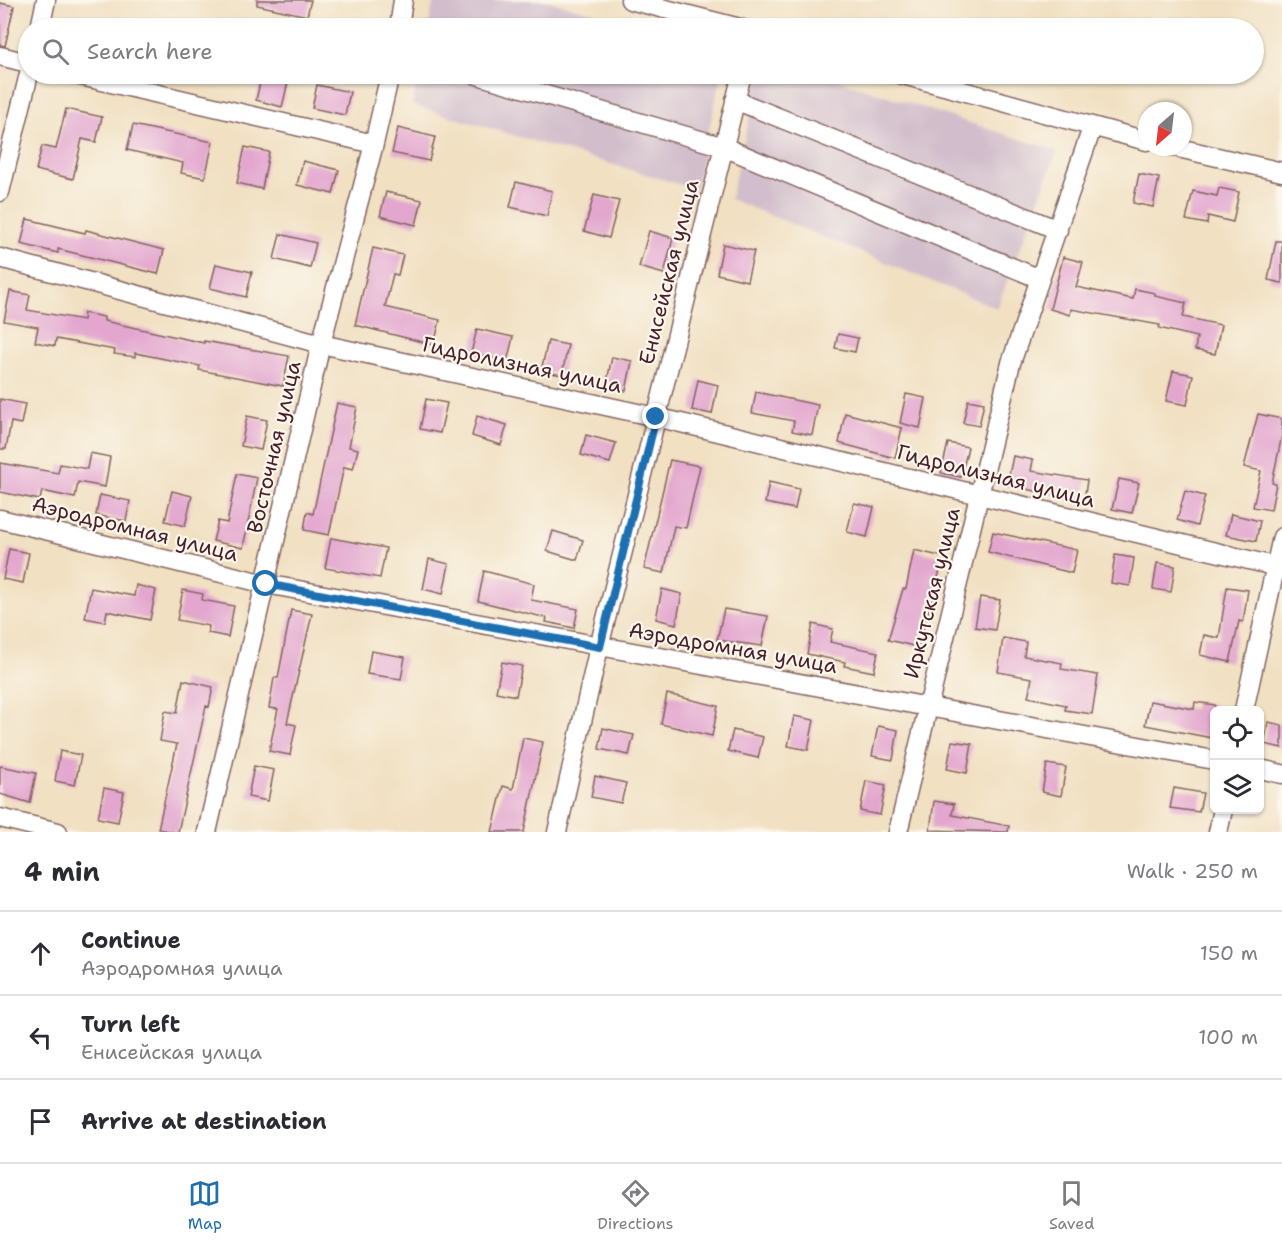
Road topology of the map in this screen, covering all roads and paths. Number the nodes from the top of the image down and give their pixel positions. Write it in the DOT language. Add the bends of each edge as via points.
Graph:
graph roads {
  1 [pos="46,0"];
  2 [pos="403,0"];
  3 [pos="630,0"];
  4 [pos="42,18"];
  5 [pos="400,18"];
  6 [pos="701,18"];
  7 [pos="0,56"];
  8 [pos="18,60"];
  9 [pos="27,84"];
  10 [pos="115,84"];
  11 [pos="388,84"];
  12 [pos="508,84"];
  13 [pos="739,84"];
  14 [pos="936,84"];
  15 [pos="735,100"];
  16 [pos="1092,128"];
  17 [pos="1138,139"];
  18 [pos="374,144"];
  19 [pos="724,147"];
  20 [pos="1192,151"];
  21 [pos="1282,172"];
  22 [pos="0,192"];
  23 [pos="1058,230"];
  24 [pos="0,258"];
  25 [pos="1040,279"];
  26 [pos="321,344"];
  27 [pos="656,417"];
  28 [pos="981,496"];
  29 [pos="0,519"];
  30 [pos="1282,537"];
  31 [pos="1279,568"];
  32 [pos="266,584"];
  33 [pos="600,647"];
  34 [pos="927,705"];
  35 [pos="1245,706"];
  36 [pos="1210,759"];
  37 [pos="1264,770"];
  38 [pos="1282,774"];
  39 [pos="1222,814"];
  40 [pos="0,818"];
  41 [pos="58,832"];
  42 [pos="207,832"];
  43 [pos="557,832"];
  44 [pos="898,832"];
  45 [pos="1218,832"];
  1 -- 4 [label="street"];
  2 -- 5 [label="street"];
  3 -- 6 [label="street"];
  7 -- 8 [label="street"];
  9 -- 22 [label="street"];
  10 -- 18 [label="street"];
  11 -- 18 [label="street, Восточная улица"];
  12 -- 19 [label="street"];
  13 -- 15 [label="street, Енисейская улица"];
  14 -- 16 [label="street"];
  15 -- 19 [label="street, Енисейская улица"];
  15 -- 23 [label="street"];
  16 -- 17 [label="street"];
  16 -- 23 [label="street, Иркутская улица"];
  18 -- 26 [label="street, Восточная улица"];
  19 -- 25 [label="street"];
  19 -- 27 [label="street, Енисейская улица"];
  20 -- 21 [label="street"];
  23 -- 25 [label="street, Иркутская улица"];
  24 -- 26 [label="street, Гидролизная улица"];
  25 -- 28 [label="street, Иркутская улица" via="1011,363"];
  26 -- 27 [label="street, Гидролизная улица"];
  26 -- 32 [label="street, Восточная улица"];
  27 -- 28 [label="street, Гидролизная улица"];
  27 -- 33 [label="street, Енисейская улица"];
  28 -- 31 [label="street, Гидролизная улица"];
  28 -- 34 [label="street, Иркутская улица"];
  29 -- 32 [label="street, Аэродромная улица"];
  30 -- 31 [label="street"];
  31 -- 35 [label="street"];
  32 -- 33 [label="street, Аэродромная улица"];
  32 -- 42 [label="street, Восточная улица"];
  33 -- 34 [label="street, Аэродромная улица"];
  33 -- 43 [label="street, Енисейская улица"];
  34 -- 36 [label="street, Аэродромная улица"];
  34 -- 44 [label="street, Иркутская улица"];
  37 -- 38 [label="street"];
  39 -- 45 [label="street"];
  40 -- 41 [label="street"];
}
